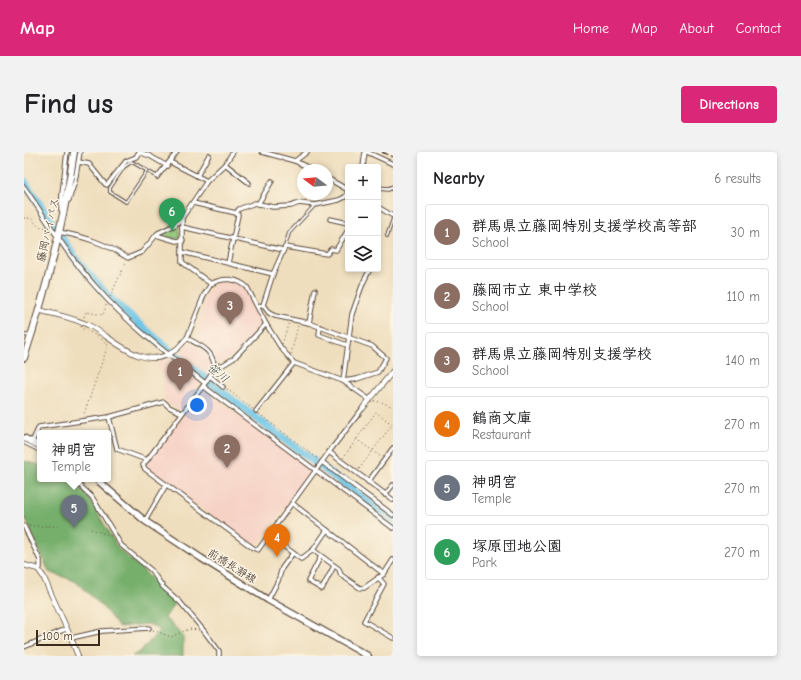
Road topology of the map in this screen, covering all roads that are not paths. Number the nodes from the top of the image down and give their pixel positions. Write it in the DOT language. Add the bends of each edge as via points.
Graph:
graph roads {
  1 [pos="67,152"];
  2 [pos="74,152"];
  3 [pos="80,152"];
  4 [pos="139,152"];
  5 [pos="177,152"];
  6 [pos="233,152"];
  7 [pos="265,152"];
  8 [pos="307,152"];
  9 [pos="366,152"];
  10 [pos="210,155"];
  11 [pos="79,162"];
  12 [pos="170,162"];
  13 [pos="295,162"];
  14 [pos="225,164"];
  15 [pos="300,164"];
  16 [pos="364,164"];
  17 [pos="393,164"];
  18 [pos="167,166"];
  19 [pos="147,170"];
  20 [pos="197,176"];
  21 [pos="158,177"];
  22 [pos="207,181"];
  23 [pos="272,181"];
  24 [pos="333,182"];
  25 [pos="249,183"];
  26 [pos="24,187"];
  27 [pos="393,187"];
  28 [pos="381,188"];
  29 [pos="345,189"];
  30 [pos="345,197"];
  31 [pos="193,203"];
  32 [pos="258,204"];
  33 [pos="315,205"];
  34 [pos="381,209"];
  35 [pos="393,210"];
  36 [pos="236,213"];
  37 [pos="391,215"];
  38 [pos="182,218"];
  39 [pos="330,219"];
  40 [pos="393,219"];
  41 [pos="61,221"];
  42 [pos="345,222"];
  43 [pos="182,226"];
  44 [pos="56,232"];
  45 [pos="156,235"];
  46 [pos="345,235"];
  47 [pos="387,236"];
  48 [pos="233,239"];
  49 [pos="182,240"];
  50 [pos="284,248"];
  51 [pos="182,252"];
  52 [pos="228,263"];
  53 [pos="368,272"];
  54 [pos="273,274"];
  55 [pos="211,284"];
  56 [pos="315,290"];
  57 [pos="263,305"];
  58 [pos="258,307"];
  59 [pos="38,310"];
  60 [pos="309,323"];
  61 [pos="266,324"];
  62 [pos="320,327"];
  63 [pos="24,334"];
  64 [pos="31,336"];
  65 [pos="349,337"];
  66 [pos="187,338"];
  67 [pos="347,345"];
  68 [pos="170,354"];
  69 [pos="24,358"];
  70 [pos="294,363"];
  71 [pos="214,366"];
  72 [pos="393,370"];
  73 [pos="210,376"];
  74 [pos="343,381"];
  75 [pos="204,384"];
  76 [pos="223,387"];
  77 [pos="370,400"];
  78 [pos="363,408"];
  79 [pos="256,411"];
  80 [pos="182,413"];
  81 [pos="109,417"];
  82 [pos="38,430"];
  83 [pos="37,433"];
  84 [pos="24,438"];
  85 [pos="32,442"];
  86 [pos="24,443"];
  87 [pos="37,444"];
  88 [pos="393,448"];
  89 [pos="37,450"];
  90 [pos="329,452"];
  91 [pos="147,460"];
  92 [pos="322,462"];
  93 [pos="317,469"];
  94 [pos="77,482"];
  95 [pos="100,482"];
  96 [pos="368,482"];
  97 [pos="166,484"];
  98 [pos="393,485"];
  99 [pos="385,495"];
  100 [pos="393,500"];
  101 [pos="292,503"];
  102 [pos="393,515"];
  103 [pos="145,520"];
  104 [pos="24,526"];
  105 [pos="393,528"];
  106 [pos="327,530"];
  107 [pos="269,534"];
  108 [pos="313,550"];
  109 [pos="293,553"];
  110 [pos="321,556"];
  111 [pos="393,560"];
  112 [pos="24,565"];
  113 [pos="334,566"];
  114 [pos="38,569"];
  115 [pos="384,574"];
  116 [pos="378,577"];
  117 [pos="268,600"];
  118 [pos="149,628"];
  119 [pos="66,629"];
  120 [pos="71,638"];
  121 [pos="393,638"];
  122 [pos="24,647"];
  123 [pos="78,656"];
  124 [pos="219,656"];
  125 [pos="368,656"];
  1 -- 41 [label="street"];
  2 -- 41 [label="highway, 藤岡バイパス"];
  3 -- 11 [label="street"];
  4 -- 11 [label="street" via="136,157 126,161 107,185 89,164"];
  4 -- 18 [label="street"];
  5 -- 12 [label="street"];
  6 -- 14 [label="street"];
  7 -- 13 [label="street"];
  8 -- 13 [label="street"];
  9 -- 16 [label="street"];
  9 -- 17 [label="street"];
  10 -- 20 [label="street"];
  11 -- 41 [label="street"];
  12 -- 18 [label="street"];
  12 -- 20 [label="street"];
  13 -- 15 [label="street"];
  14 -- 22 [label="street"];
  14 -- 25 [label="street"];
  18 -- 21 [label="street"];
  19 -- 19 [label="lane" via="126,202 110,192 120,172 132,162"];
  19 -- 21 [label="lane"];
  20 -- 22 [label="street"];
  22 -- 31 [label="street"];
  23 -- 32 [label="street"];
  24 -- 29 [label="street"];
  26 -- 44 [label="street"];
  27 -- 28 [label="street"];
  30 -- 33 [label="street"];
  31 -- 36 [label="street"];
  31 -- 38 [label="street"];
  32 -- 33 [label="street" via="273,207 299,203"];
  32 -- 36 [label="street" via="238,209"];
  33 -- 50 [label="lane" via="289,233"];
  34 -- 37 [label="street"];
  35 -- 37 [label="street"];
  36 -- 48 [label="street" via="238,215"];
  38 -- 43 [label="street"];
  38 -- 45 [label="street" via="175,225"];
  39 -- 42 [label="street"];
  40 -- 47 [label="lane"];
  41 -- 44 [label="highway, 藤岡バイパス"];
  43 -- 48 [label="street"];
  43 -- 49 [label="street"];
  44 -- 45 [label="street" via="90,239 114,248 128,258 142,252"];
  44 -- 59 [label="highway, 藤岡バイパス"];
  44 -- 68 [label="street" via="77,263 108,300 146,336"];
  45 -- 49 [label="street" via="176,241"];
  46 -- 50 [label="street" via="336,250 331,248 327,254"];
  48 -- 50 [label="street"];
  48 -- 52 [label="street"];
  49 -- 51 [label="street"];
  50 -- 54 [label="street"];
  51 -- 52 [label="street"];
  51 -- 55 [label="street" via="182,262"];
  52 -- 54 [label="street"];
  53 -- 65 [label="street" via="352,314"];
  54 -- 57 [label="street"];
  55 -- 58 [label="street" via="231,279 242,283"];
  55 -- 66 [label="street"];
  56 -- 60 [label="street"];
  57 -- 58 [label="street"];
  57 -- 60 [label="street" via="275,316"];
  58 -- 61 [label="street"];
  59 -- 64 [label="highway, 藤岡バイパス"];
  59 -- 68 [label="street" via="90,326 141,357 152,358"];
  60 -- 62 [label="street"];
  61 -- 70 [label="street"];
  61 -- 71 [label="street" via="234,358 223,365"];
  62 -- 65 [label="street"];
  62 -- 67 [label="street" via="319,335"];
  63 -- 64 [label="lane"];
  64 -- 69 [label="highway, 藤岡バイパス"];
  65 -- 67 [label="street"];
  65 -- 74 [label="street" via="372,346 386,358 378,372"];
  66 -- 68 [label="street"];
  66 -- 71 [label="street" via="212,355"];
  67 -- 74 [label="street"];
  68 -- 75 [label="street"];
  70 -- 74 [label="street"];
  70 -- 79 [label="street"];
  71 -- 73 [label="street"];
  72 -- 77 [label="street"];
  73 -- 75 [label="street"];
  73 -- 76 [label="street"];
  74 -- 77 [label="street"];
  75 -- 80 [label="street"];
  75 -- 93 [label="street"];
  77 -- 78 [label="street"];
  78 -- 90 [label="street"];
  80 -- 81 [label="street" via="164,402"];
  80 -- 91 [label="street"];
  81 -- 82 [label="street" via="40,427"];
  81 -- 91 [label="street" via="117,449"];
  83 -- 85 [label="street"];
  84 -- 85 [label="main road"];
  85 -- 87 [label="main road"];
  86 -- 89 [label="lane"];
  88 -- 96 [label="street"];
  90 -- 92 [label="street"];
  90 -- 96 [label="street"];
  91 -- 97 [label="street" via="143,465 145,469"];
  92 -- 93 [label="street"];
  92 -- 102 [label="street"];
  93 -- 101 [label="street"];
  93 -- 105 [label="street"];
  94 -- 124 [label="street" via="92,497 121,546 151,570 180,602 204,631 219,652"];
  95 -- 103 [label="main road, 前橋長瀞線"];
  96 -- 99 [label="street"];
  97 -- 103 [label="street"];
  97 -- 107 [label="street" via="252,548 258,550"];
  98 -- 99 [label="street"];
  99 -- 100 [label="street"];
  101 -- 106 [label="street"];
  101 -- 107 [label="street"];
  103 -- 117 [label="main road, 前橋長瀞線"];
  104 -- 114 [label="street" via="40,560"];
  106 -- 108 [label="street"];
  106 -- 115 [label="street"];
  107 -- 109 [label="street"];
  108 -- 109 [label="street" via="301,559"];
  108 -- 110 [label="street"];
  109 -- 117 [label="street" via="282,568"];
  110 -- 113 [label="street"];
  110 -- 113 [label="street" via="308,581 322,589"];
  111 -- 115 [label="street"];
  112 -- 114 [label="street"];
  113 -- 116 [label="street" via="339,569 341,575 360,588 364,588"];
  114 -- 119 [label="street"];
  115 -- 116 [label="street"];
  116 -- 121 [label="street" via="384,584 364,621"];
  117 -- 125 [label="main road, 前橋長瀞線"];
  118 -- 120 [label="street" via="102,631"];
  119 -- 120 [label="street"];
  119 -- 122 [label="street"];
  120 -- 123 [label="street"];
}
